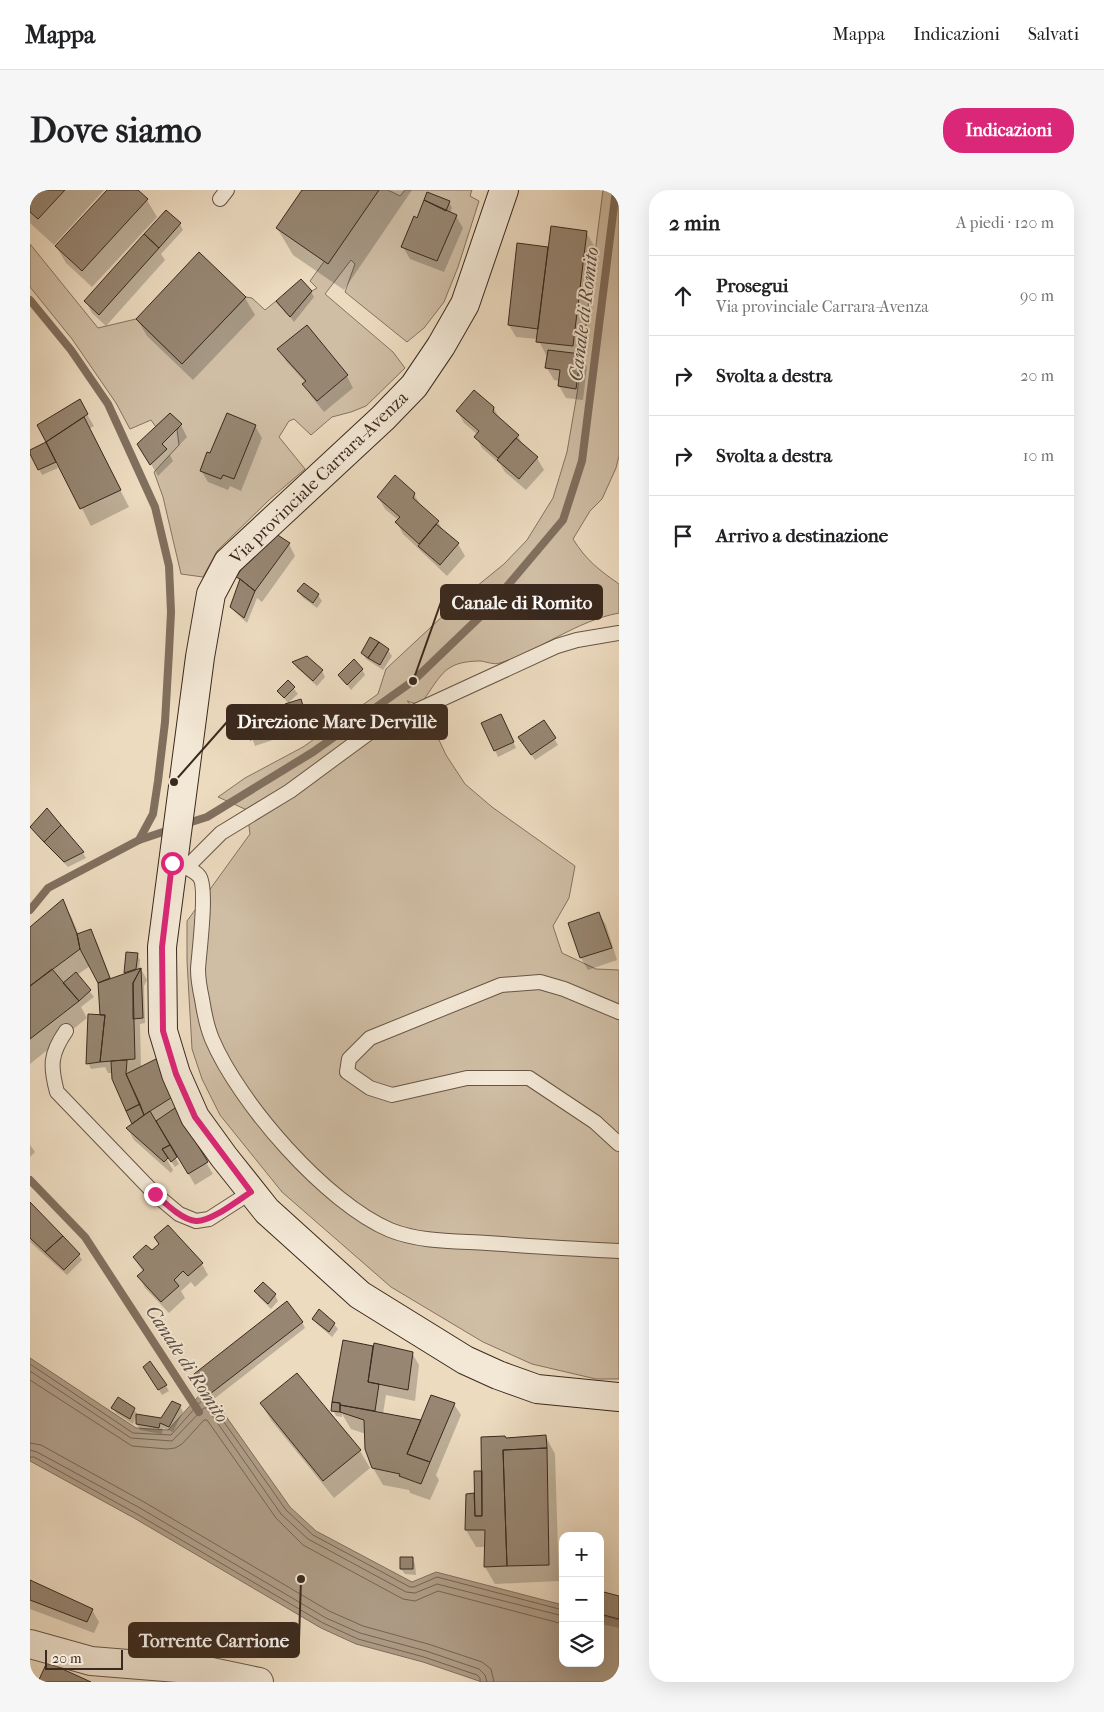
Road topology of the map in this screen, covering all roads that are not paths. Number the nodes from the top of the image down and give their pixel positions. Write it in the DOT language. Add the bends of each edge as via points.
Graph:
graph roads {
  1 [pos="504,190"];
  2 [pos="619,633"];
  3 [pos="178,860"];
  4 [pos="619,1012"];
  5 [pos="66,1031"];
  6 [pos="619,1144"];
  7 [pos="251,1192"];
  8 [pos="619,1251"];
  9 [pos="619,1397"];
  10 [pos="30,1644"];
  11 [pos="259,1682"];
  1 -- 3 [label="main road, Via provinciale Carrara-Avenza" via="465,304 414,386 228,562 211,594 182,796"];
  2 -- 3 [label="lane" via="556,646 370,732 290,791"];
  3 -- 7 [label="main road, Via provinciale Carrara-Avenza" via="162,947 163,1031 176,1074 195,1117"];
  3 -- 8 [label="lane" via="200,877 203,891 198,972 211,1038 236,1084 255,1110 327,1188 372,1221 423,1239"];
  4 -- 6 [label="lane" via="564,988 540,982 501,985 370,1038 349,1060 347,1072 370,1088 392,1095 467,1078 529,1078 595,1122"];
  5 -- 7 [label="lane" via="59,1041 53,1062 57,1092 155,1194 179,1214 196,1222 209,1219"];
  7 -- 9 [label="main road, Via provinciale Carrara-Avenza" via="267,1211 360,1295 465,1360 498,1376 537,1389"];
  10 -- 11 [label="main road" via="91,1661 202,1670"];
}
